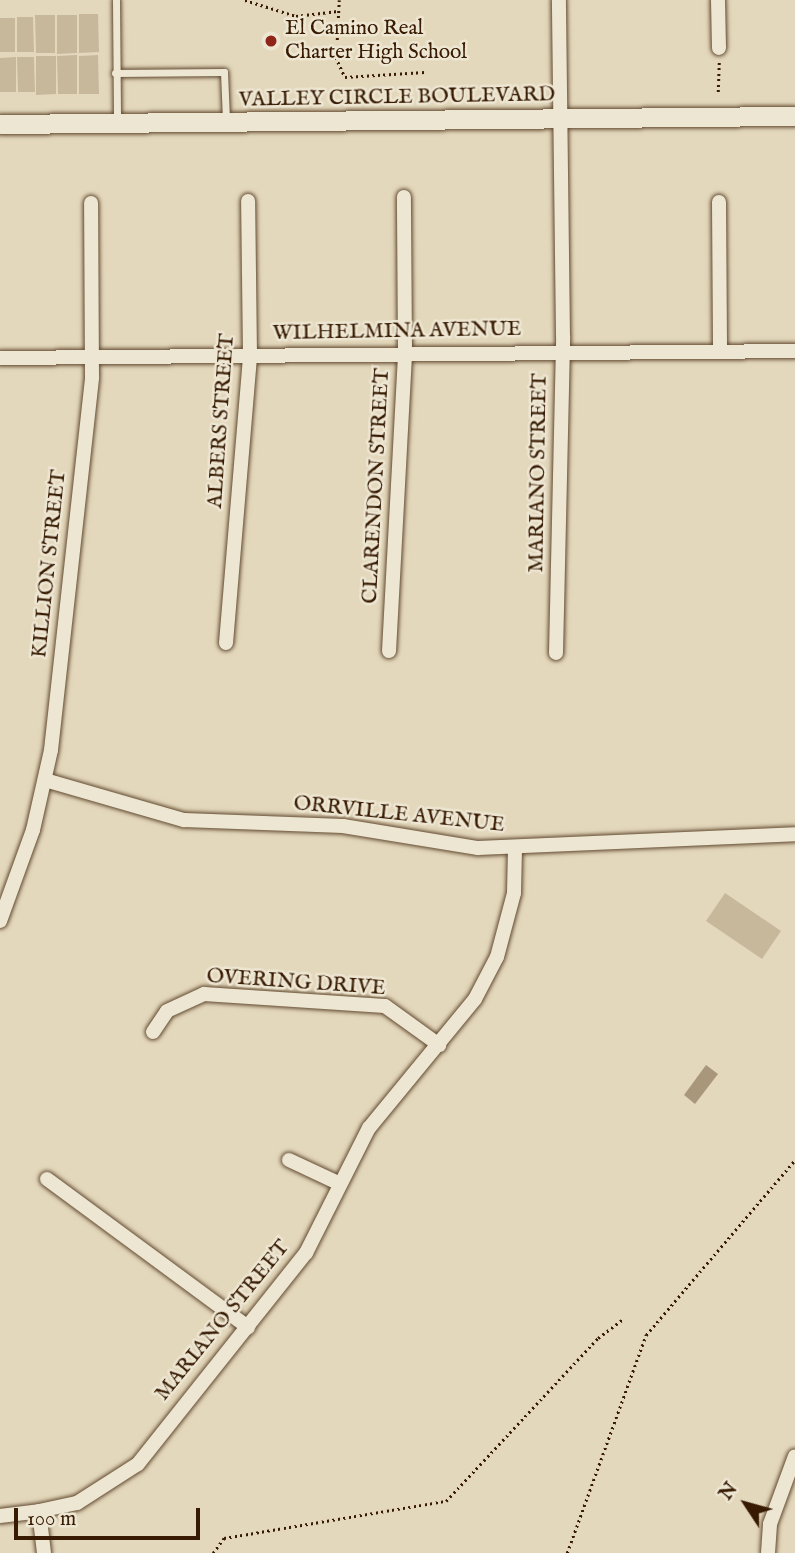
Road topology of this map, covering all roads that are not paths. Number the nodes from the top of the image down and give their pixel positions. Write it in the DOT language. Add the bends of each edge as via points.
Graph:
graph roads {
  1 [pos="116,0"];
  2 [pos="559,0"];
  3 [pos="718,0"];
  4 [pos="719,48"];
  5 [pos="115,73"];
  6 [pos="795,116"];
  7 [pos="560,119"];
  8 [pos="117,123"];
  9 [pos="226,123"];
  10 [pos="0,124"];
  11 [pos="404,197"];
  12 [pos="248,201"];
  13 [pos="719,202"];
  14 [pos="92,203"];
  15 [pos="563,351"];
  16 [pos="795,351"];
  17 [pos="405,352"];
  18 [pos="720,352"];
  19 [pos="250,356"];
  20 [pos="0,358"];
  21 [pos="93,358"];
  22 [pos="226,643"];
  23 [pos="389,651"];
  24 [pos="556,653"];
  25 [pos="45,780"];
  26 [pos="795,834"];
  27 [pos="515,848"];
  28 [pos="0,921"];
  29 [pos="153,1032"];
  30 [pos="439,1045"];
  31 [pos="289,1160"];
  32 [pos="47,1179"];
  33 [pos="338,1184"];
  34 [pos="248,1327"];
  35 [pos="795,1456"];
  36 [pos="39,1511"];
  37 [pos="0,1516"];
  38 [pos="44,1553"];
  39 [pos="768,1553"];
  1 -- 5 [label="lane"];
  2 -- 7 [label="street, MARIANO STREET"];
  3 -- 4 [label="street"];
  5 -- 8 [label="lane"];
  5 -- 9 [label="lane" via="224,72"];
  6 -- 7 [label="main road, VALLEY CIRCLE BOULEVARD"];
  7 -- 9 [label="main road, VALLEY CIRCLE BOULEVARD"];
  7 -- 15 [label="street, MARIANO STREET"];
  8 -- 9 [label="main road, VALLEY CIRCLE BOULEVARD"];
  8 -- 10 [label="main road, VALLEY CIRCLE BOULEVARD"];
  11 -- 17 [label="street, CLARENDON STREET"];
  12 -- 19 [label="street, ALBERS STREET"];
  13 -- 18 [label="street"];
  14 -- 21 [label="street, KILLION STREET"];
  15 -- 17 [label="street, WILHELMINA AVENUE"];
  15 -- 18 [label="street, WILHELMINA AVENUE"];
  15 -- 24 [label="street, MARIANO STREET"];
  16 -- 18 [label="street, WILHELMINA AVENUE"];
  17 -- 19 [label="street, WILHELMINA AVENUE"];
  17 -- 23 [label="street, CLARENDON STREET"];
  19 -- 21 [label="street, WILHELMINA AVENUE"];
  19 -- 22 [label="street, ALBERS STREET"];
  20 -- 21 [label="street, WILHELMINA AVENUE"];
  21 -- 25 [label="street, KILLION STREET"];
  25 -- 27 [label="street, ORRVILLE AVENUE" via="184,820 343,826"];
  25 -- 28 [label="street, KILLION STREET"];
  26 -- 27 [label="street, ORRVILLE AVENUE"];
  27 -- 30 [label="street, MARIANO STREET" via="514,893 498,957"];
  29 -- 30 [label="street, OVERING DRIVE" via="167,1011 204,994 385,1006"];
  30 -- 33 [label="street, MARIANO STREET" via="382,1111"];
  31 -- 33 [label="street"];
  32 -- 34 [label="street"];
  33 -- 34 [label="street, MARIANO STREET" via="306,1253"];
  34 -- 36 [label="street, MARIANO STREET" via="138,1464 77,1503"];
  35 -- 39 [label="street" via="770,1524"];
  36 -- 37 [label="street, MARIANO STREET"];
  36 -- 38 [label="street"];
}
